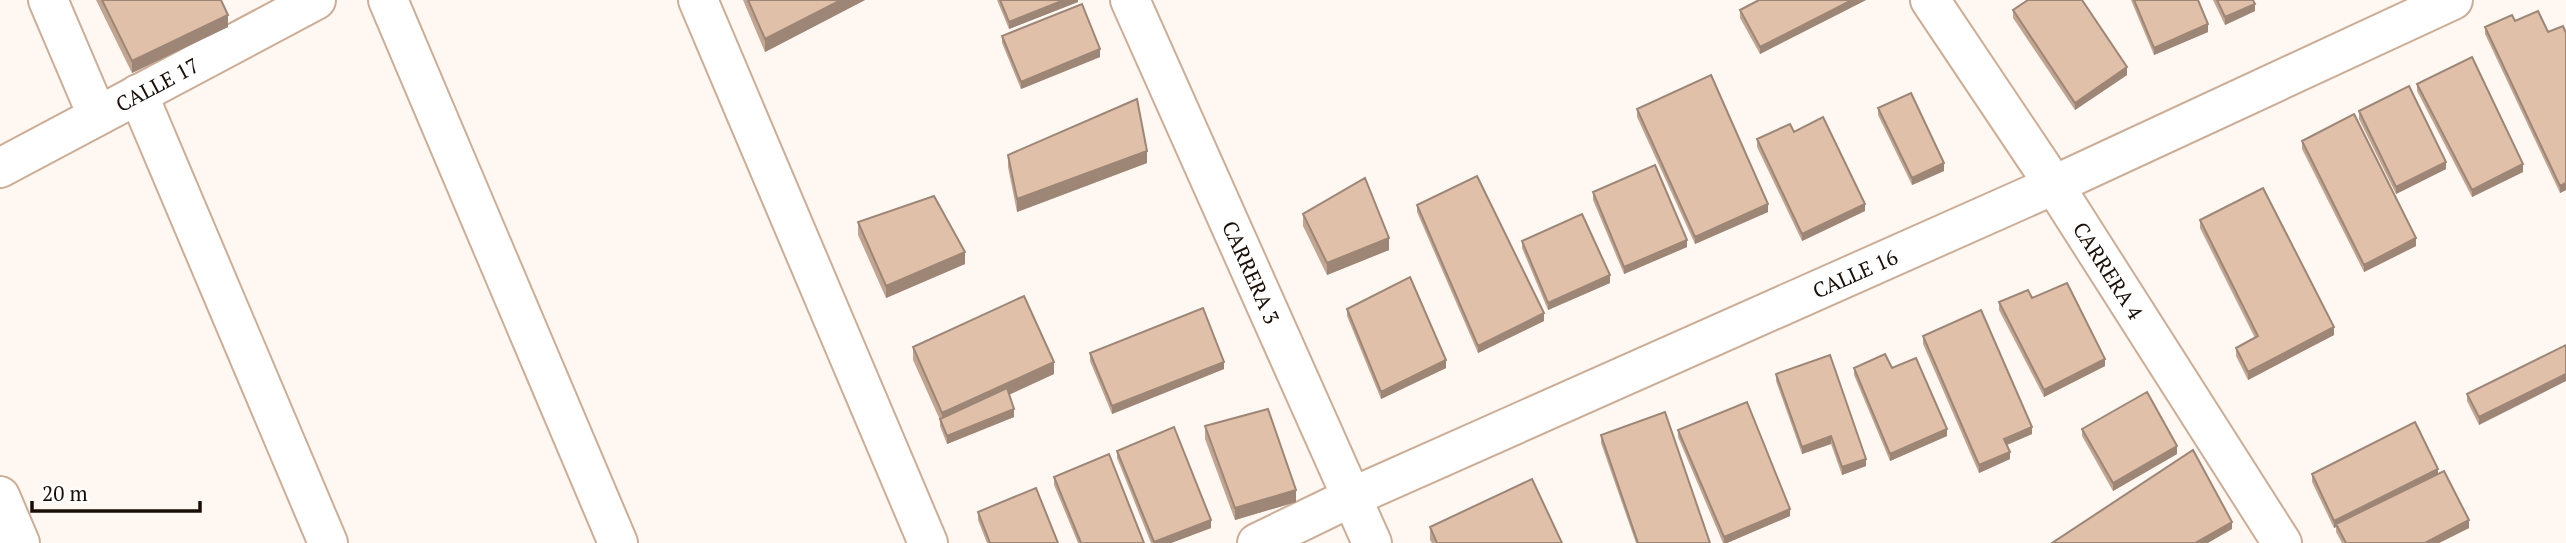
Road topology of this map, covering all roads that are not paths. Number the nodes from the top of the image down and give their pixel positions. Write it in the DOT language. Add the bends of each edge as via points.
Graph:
graph roads {
  1 [pos="48,0"];
  2 [pos="316,0"];
  3 [pos="388,0"];
  4 [pos="698,0"];
  5 [pos="1130,0"];
  6 [pos="1930,0"];
  7 [pos="2453,0"];
  8 [pos="138,94"];
  9 [pos="97,116"];
  10 [pos="0,168"];
  11 [pos="2054,186"];
  12 [pos="0,496"];
  13 [pos="1352,497"];
  14 [pos="20,543"];
  15 [pos="328,543"];
  16 [pos="618,543"];
  17 [pos="928,543"];
  18 [pos="1257,543"];
  19 [pos="1372,543"];
  20 [pos="2282,543"];
  1 -- 9 [label="street"];
  2 -- 8 [label="street, CALLE 17"];
  3 -- 16 [label="street"];
  4 -- 17 [label="street"];
  5 -- 13 [label="street, CARRERA 3"];
  6 -- 11 [label="street, CARRERA 4"];
  7 -- 11 [label="street, CALLE 16"];
  8 -- 9 [label="street, CALLE 17"];
  8 -- 15 [label="street"];
  9 -- 10 [label="street, CALLE 17"];
  11 -- 13 [label="street, CALLE 16"];
  11 -- 20 [label="street, CARRERA 4"];
  12 -- 14 [label="street"];
  13 -- 18 [label="street, CALLE 16"];
  13 -- 19 [label="street, CARRERA 3"];
}
